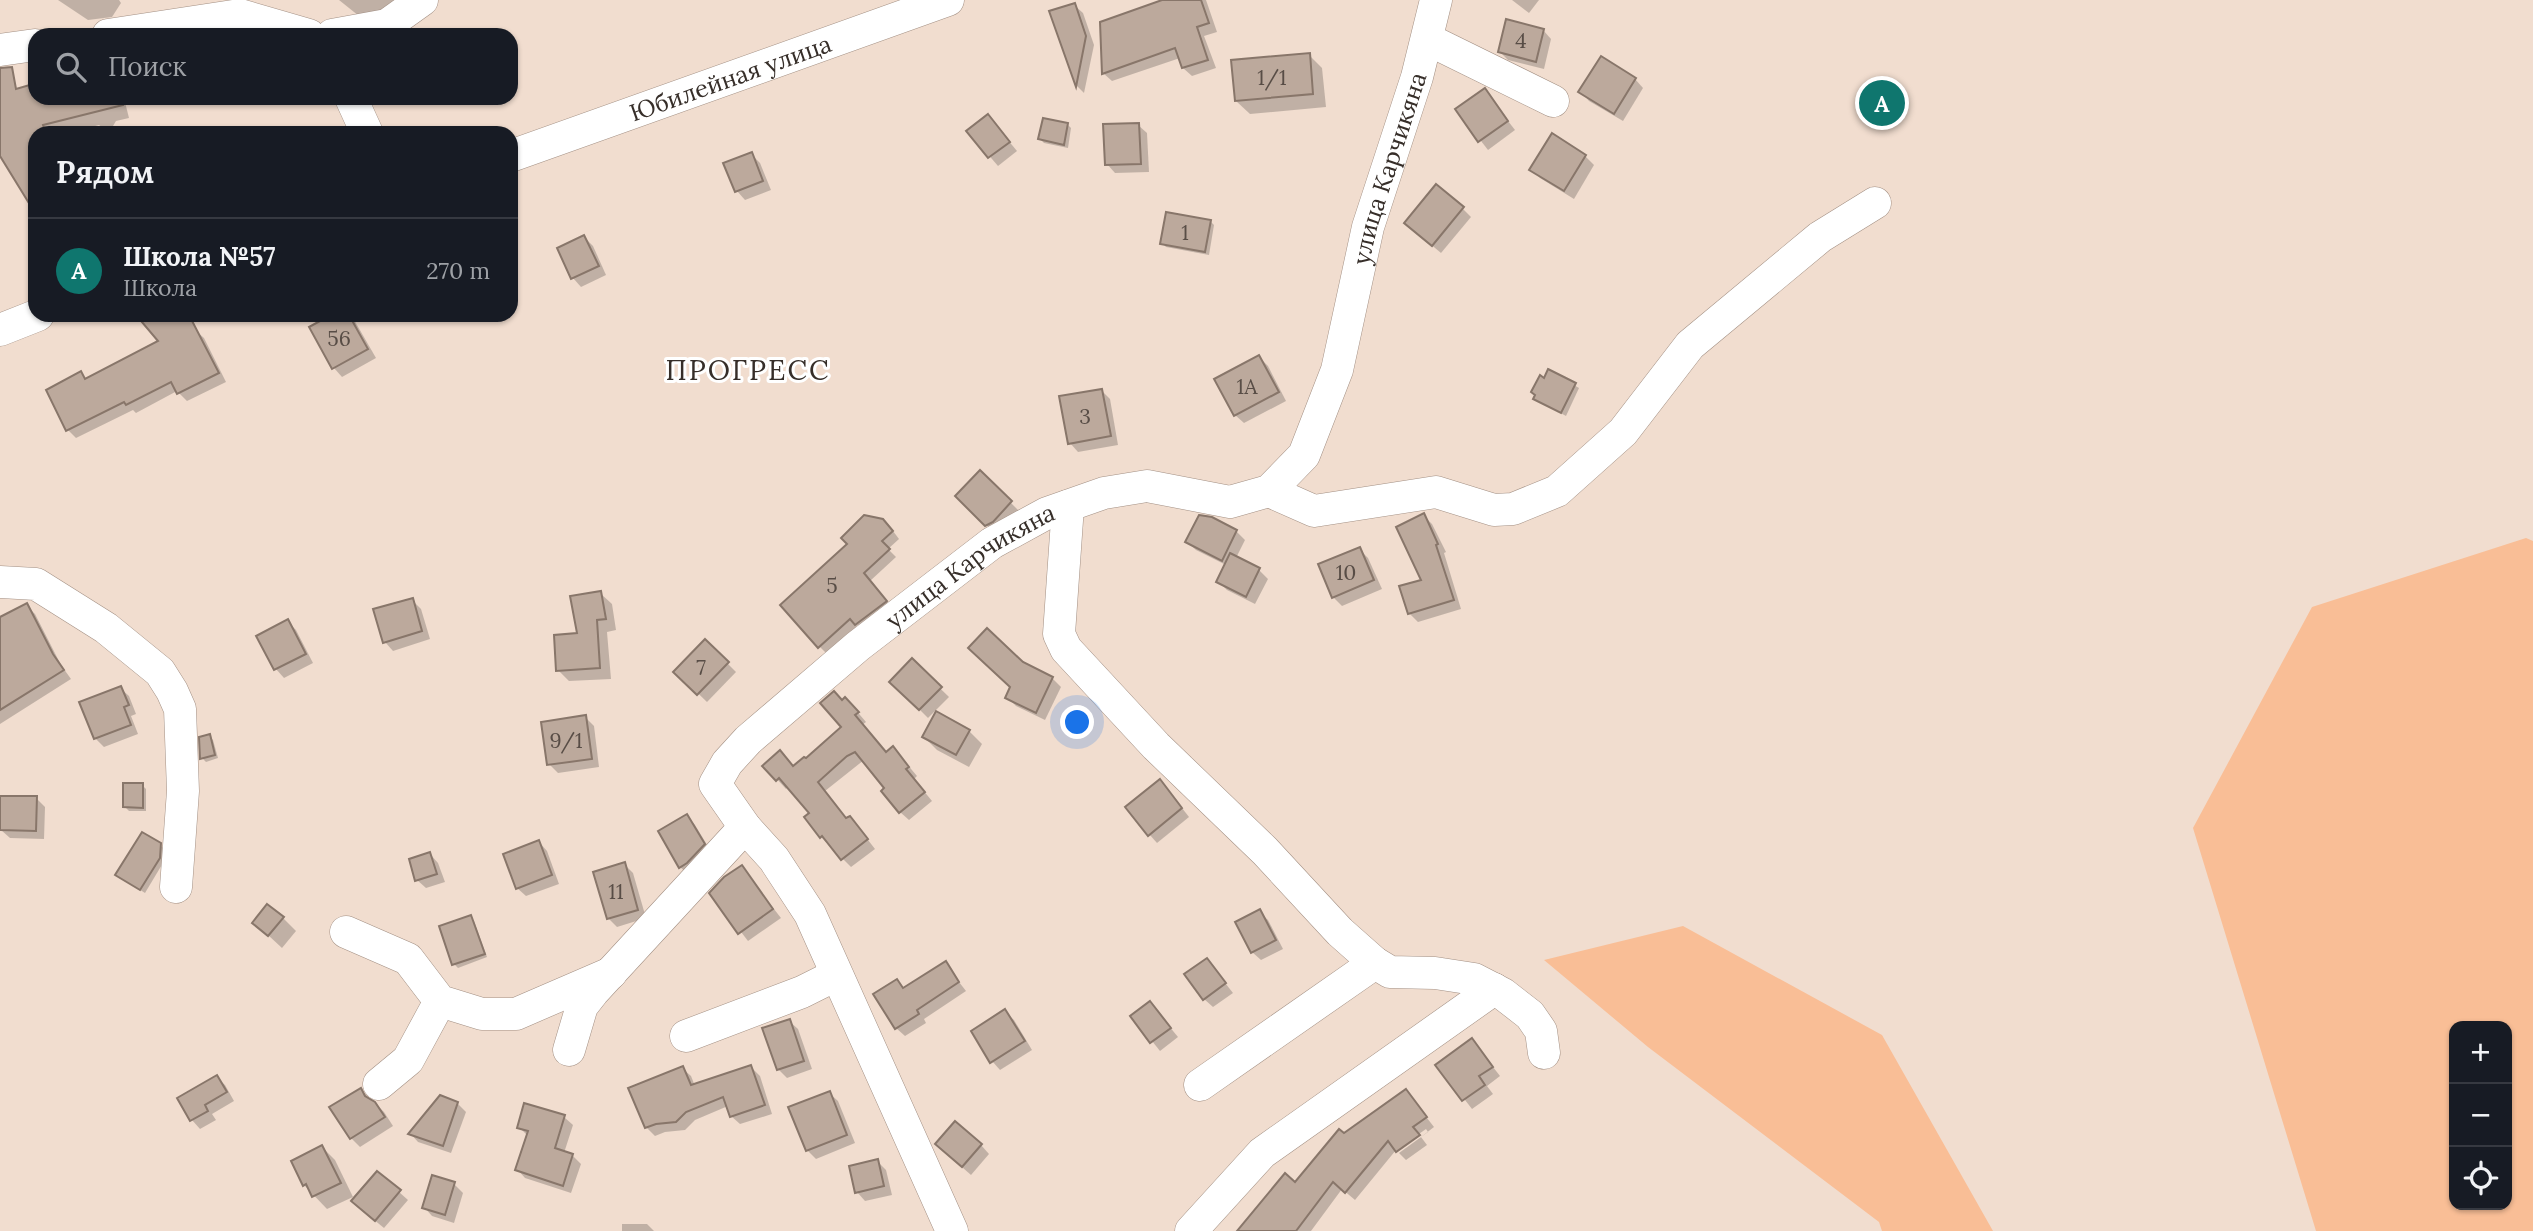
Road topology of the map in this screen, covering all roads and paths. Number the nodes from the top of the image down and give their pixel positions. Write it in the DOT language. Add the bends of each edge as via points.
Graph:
graph roads {
  1 [pos="422,0"];
  2 [pos="948,0"];
  3 [pos="1436,0"];
  4 [pos="236,8"];
  5 [pos="141,28"];
  6 [pos="290,28"];
  7 [pos="370,28"];
  8 [pos="1427,39"];
  9 [pos="28,46"];
  10 [pos="0,50"];
  11 [pos="1553,102"];
  12 [pos="354,105"];
  13 [pos="364,126"];
  14 [pos="518,154"];
  15 [pos="1875,203"];
  16 [pos="28,319"];
  17 [pos="0,330"];
  18 [pos="1269,491"];
  19 [pos="1068,506"];
  20 [pos="0,582"];
  21 [pos="744,827"];
  22 [pos="176,887"];
  23 [pos="346,932"];
  24 [pos="1375,963"];
  25 [pos="611,973"];
  26 [pos="836,975"];
  27 [pos="1494,989"];
  28 [pos="440,1001"];
  29 [pos="686,1036"];
  30 [pos="569,1050"];
  31 [pos="1544,1053"];
  32 [pos="379,1084"];
  33 [pos="1200,1085"];
  34 [pos="952,1231"];
  35 [pos="1191,1231"];
  1 -- 7 [label="street" via="387,25"];
  2 -- 14 [label="street, Юбилейная улица"];
  3 -- 8 [label="street, улица Карчикяна"];
  4 -- 5 [label="street"];
  4 -- 6 [label="street"];
  8 -- 11 [label="street"];
  8 -- 18 [label="street, улица Карчикяна" via="1368,227 1337,370 1304,455"];
  9 -- 10 [label="street"];
  12 -- 13 [label="street"];
  15 -- 18 [label="street" via="1820,237 1690,345 1623,432 1557,491 1513,509 1494,510 1436,492 1314,511"];
  16 -- 17 [label="street"];
  18 -- 19 [label="street, улица Карчикяна" via="1230,502 1147,486 1104,493"];
  19 -- 21 [label="street, улица Карчикяна" via="992,543 858,646 748,740 715,784"];
  19 -- 24 [label="street" via="1059,634 1066,649 1156,746"];
  20 -- 22 [label="street" via="36,584 106,628 160,672 172,691 180,709 183,791"];
  21 -- 25 [label="street"];
  21 -- 26 [label="street, улица Карчикяна" via="774,859 810,914"];
  23 -- 28 [label="street" via="408,959"];
  24 -- 27 [label="street" via="1390,972 1435,972 1475,979"];
  24 -- 33 [label="street"];
  25 -- 28 [label="street" via="516,1014 482,1014"];
  25 -- 30 [label="street" via="582,1006"];
  26 -- 29 [label="street"];
  26 -- 34 [label="street, улица Карчикяна"];
  27 -- 31 [label="street" via="1530,1015 1541,1031"];
  27 -- 35 [label="street" via="1262,1153"];
  28 -- 32 [label="street" via="408,1060"];
}
